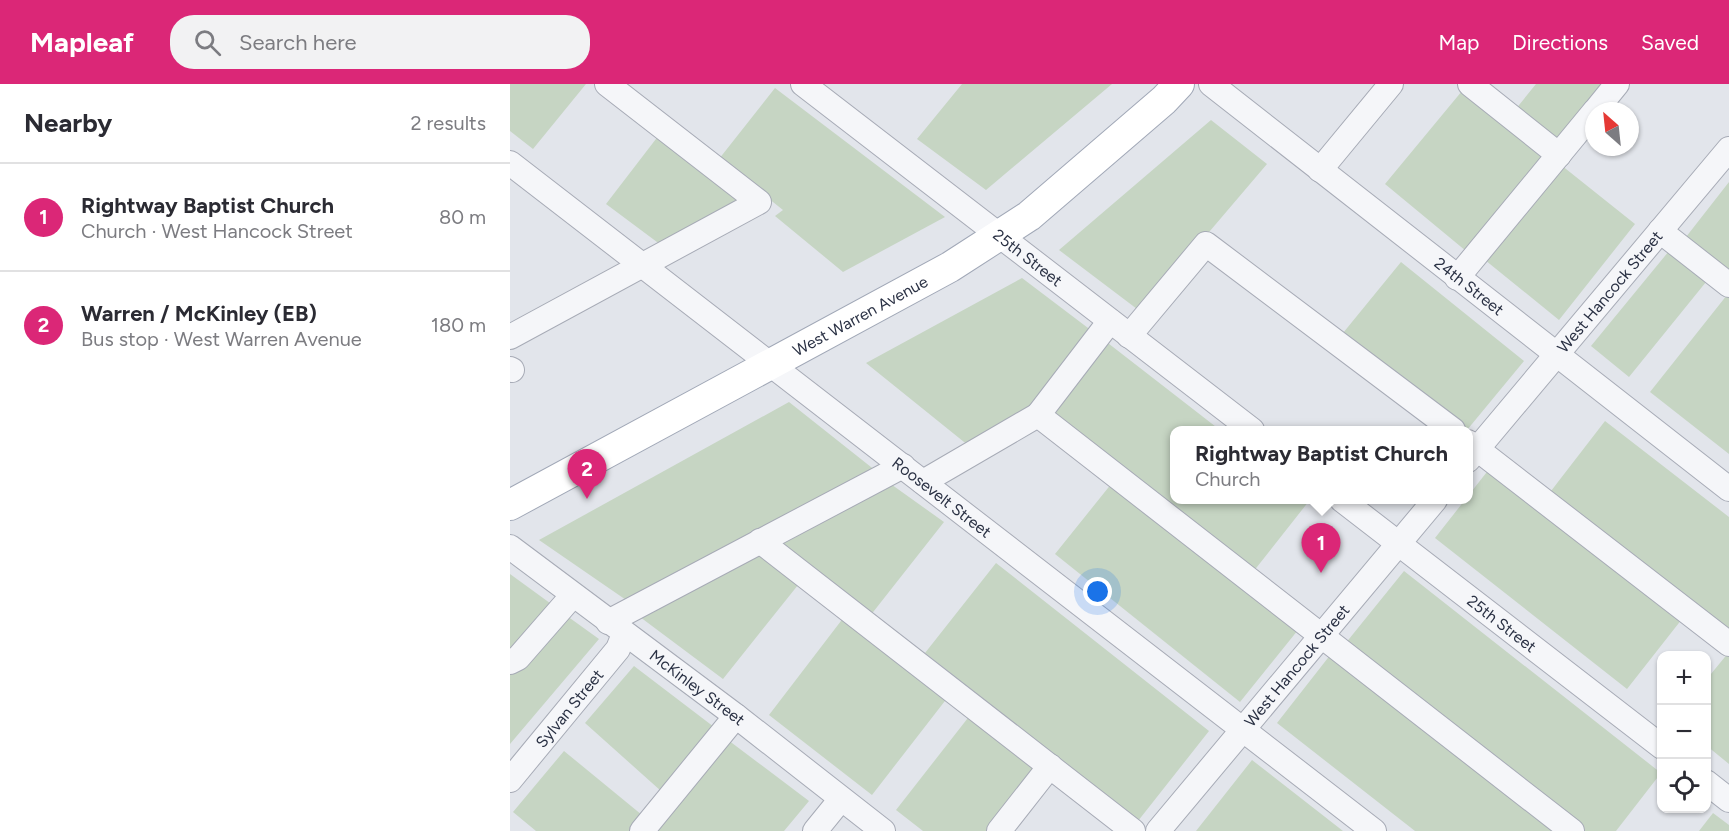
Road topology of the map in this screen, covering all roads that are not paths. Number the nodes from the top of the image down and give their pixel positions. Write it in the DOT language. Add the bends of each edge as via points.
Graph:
graph roads {
  1 [pos="607,84"];
  2 [pos="803,84"];
  3 [pos="1179,84"];
  4 [pos="1210,84"];
  5 [pos="1391,84"];
  6 [pos="1470,84"];
  7 [pos="1617,84"];
  8 [pos="1603,102"];
  9 [pos="1585,124"];
  10 [pos="1729,149"];
  11 [pos="1558,155"];
  12 [pos="510,163"];
  13 [pos="1320,170"];
  14 [pos="1660,231"];
  15 [pos="999,235"];
  16 [pos="642,265"];
  17 [pos="1457,278"];
  18 [pos="1729,285"];
  19 [pos="1110,321"];
  20 [pos="1129,336"];
  21 [pos="510,337"];
  22 [pos="1556,355"];
  23 [pos="770,364"];
  24 [pos="1038,415"];
  25 [pos="1247,426"];
  26 [pos="1448,426"];
  27 [pos="1473,448"];
  28 [pos="1473,452"];
  29 [pos="903,466"];
  30 [pos="923,482"];
  31 [pos="1729,489"];
  32 [pos="1347,504"];
  33 [pos="1432,504"];
  34 [pos="510,505"];
  35 [pos="760,542"];
  36 [pos="1399,543"];
  37 [pos="510,547"];
  38 [pos="573,595"];
  39 [pos="616,628"];
  40 [pos="1320,636"];
  41 [pos="1729,644"];
  42 [pos="510,662"];
  43 [pos="736,716"];
  44 [pos="1242,729"];
  45 [pos="1657,743"];
  46 [pos="1050,766"];
  47 [pos="510,780"];
  48 [pos="1711,785"];
  49 [pos="841,799"];
  50 [pos="1729,800"];
  51 [pos="642,831"];
  52 [pos="815,831"];
  53 [pos="883,831"];
  54 [pos="999,831"];
  55 [pos="1133,831"];
  56 [pos="1158,831"];
  57 [pos="1374,831"];
  58 [pos="1572,831"];
  1 -- 16 [label="street" via="759,202"];
  2 -- 15 [label="street, 25th Street"];
  3 -- 15 [label="main road, West Warren Avenue" via="1029,216"];
  4 -- 13 [label="street, 24th Street"];
  5 -- 13 [label="street"];
  6 -- 11 [label="street"];
  7 -- 8 [label="street"];
  9 -- 11 [label="street"];
  10 -- 14 [label="street, West Hancock Street"];
  11 -- 17 [label="street"];
  12 -- 16 [label="street, Roosevelt Street"];
  13 -- 17 [label="street, 24th Street"];
  14 -- 18 [label="street"];
  14 -- 22 [label="street, West Hancock Street"];
  15 -- 19 [label="street, 25th Street"];
  15 -- 23 [label="main road, West Warren Avenue" via="950,267"];
  16 -- 21 [label="street"];
  16 -- 23 [label="street, Roosevelt Street"];
  17 -- 22 [label="street, 24th Street"];
  19 -- 20 [label="street, 25th Street"];
  19 -- 24 [label="street"];
  20 -- 25 [label="street, 25th Street"];
  20 -- 26 [label="street" via="1206,244"];
  22 -- 27 [label="street, West Hancock Street"];
  22 -- 31 [label="street, 24th Street"];
  23 -- 29 [label="street, Roosevelt Street"];
  23 -- 34 [label="main road, West Warren Avenue"];
  24 -- 30 [label="street"];
  24 -- 40 [label="street"];
  28 -- 41 [label="street"];
  29 -- 30 [label="street, Roosevelt Street"];
  29 -- 35 [label="street"];
  30 -- 44 [label="street, Roosevelt Street"];
  32 -- 36 [label="street, 25th Street"];
  33 -- 36 [label="street, West Hancock Street"];
  35 -- 39 [label="street"];
  35 -- 46 [label="street"];
  36 -- 40 [label="street, West Hancock Street"];
  36 -- 45 [label="street, 25th Street"];
  37 -- 38 [label="street, McKinley Street"];
  38 -- 39 [label="street, McKinley Street"];
  38 -- 42 [label="street" via="518,658"];
  39 -- 43 [label="street, McKinley Street"];
  39 -- 47 [label="street, Sylvan Street" via="618,649"];
  40 -- 44 [label="street, West Hancock Street"];
  40 -- 58 [label="street"];
  43 -- 49 [label="street, McKinley Street"];
  43 -- 51 [label="street"];
  44 -- 56 [label="street, West Hancock Street"];
  44 -- 57 [label="street, Roosevelt Street"];
  46 -- 54 [label="street"];
  46 -- 55 [label="street"];
  48 -- 50 [label="street"];
  49 -- 52 [label="street"];
  49 -- 53 [label="street, McKinley Street"];
}
